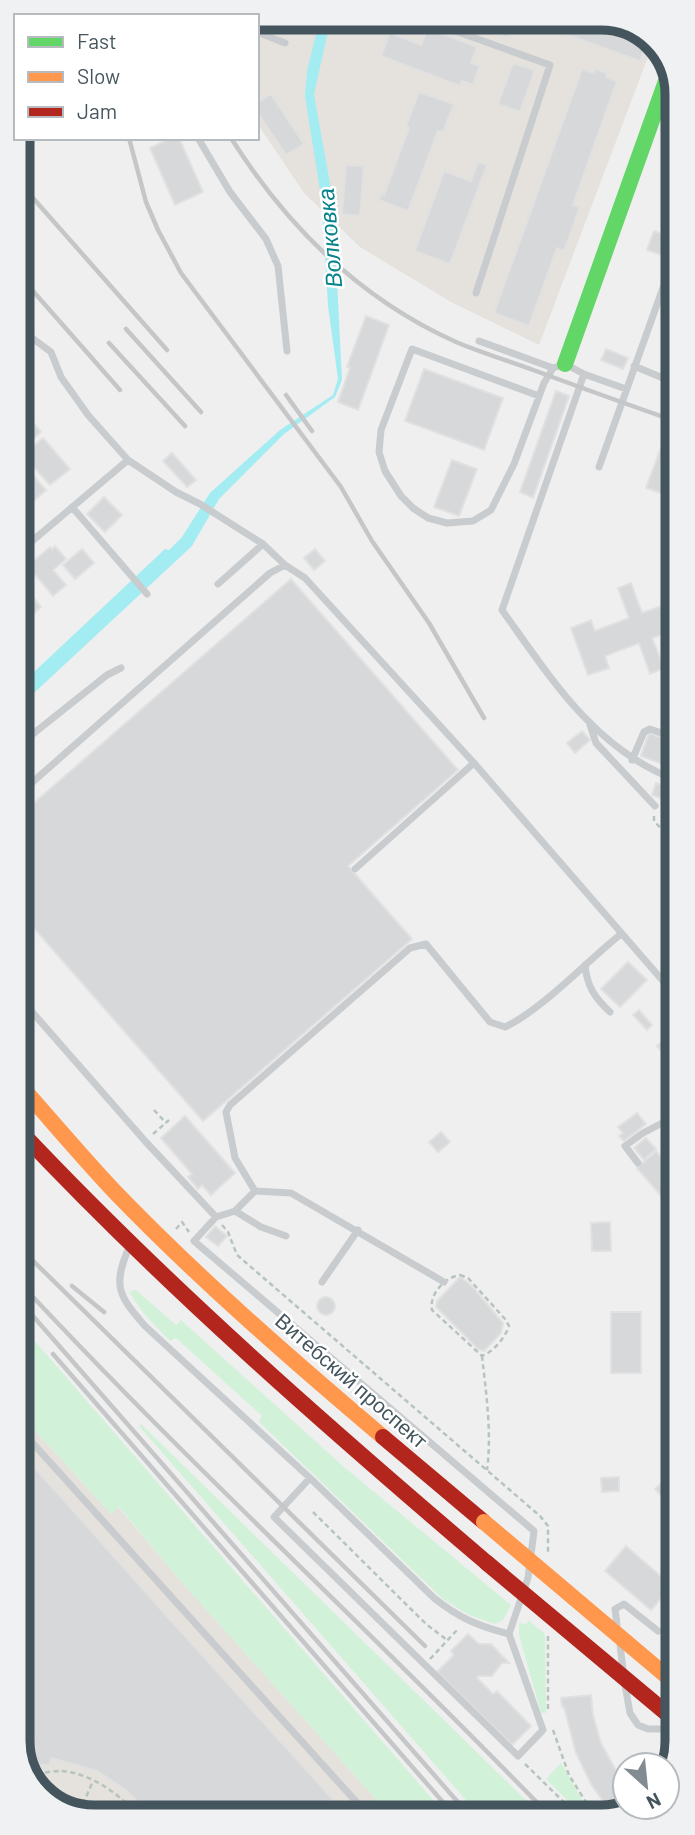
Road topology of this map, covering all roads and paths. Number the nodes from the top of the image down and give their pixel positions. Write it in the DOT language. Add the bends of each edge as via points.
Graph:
graph roads {
  1 [pos="452,30"];
  2 [pos="259,33"];
  3 [pos="285,43"];
  4 [pos="665,84"];
  5 [pos="199,140"];
  6 [pos="665,281"];
  7 [pos="476,293"];
  8 [pos="30,336"];
  9 [pos="479,341"];
  10 [pos="287,351"];
  11 [pos="559,366"];
  12 [pos="634,366"];
  13 [pos="584,374"];
  14 [pos="665,379"];
  15 [pos="626,389"];
  16 [pos="539,396"];
  17 [pos="128,460"];
  18 [pos="599,467"];
  19 [pos="72,507"];
  20 [pos="30,543"];
  21 [pos="263,544"];
  22 [pos="285,565"];
  23 [pos="218,584"];
  24 [pos="147,594"];
  25 [pos="121,668"];
  26 [pos="590,724"];
  27 [pos="665,734"];
  28 [pos="30,736"];
  29 [pos="632,760"];
  30 [pos="474,763"];
  31 [pos="665,775"];
  32 [pos="30,784"];
  33 [pos="655,806"];
  34 [pos="665,832"];
  35 [pos="355,869"];
  36 [pos="621,934"];
  37 [pos="585,965"];
  38 [pos="665,984"];
  39 [pos="30,1010"];
  40 [pos="610,1012"];
  41 [pos="30,1096"];
  42 [pos="155,1110"];
  43 [pos="664,1122"];
  44 [pos="30,1142"];
  45 [pos="145,1142"];
  46 [pos="638,1163"];
  47 [pos="255,1191"];
  48 [pos="235,1211"];
  49 [pos="216,1217"];
  50 [pos="182,1222"];
  51 [pos="178,1227"];
  52 [pos="358,1230"];
  53 [pos="286,1236"];
  54 [pos="129,1246"];
  55 [pos="322,1282"];
  56 [pos="444,1282"];
  57 [pos="482,1356"];
  58 [pos="30,1440"];
  59 [pos="486,1470"];
  60 [pos="310,1478"];
  61 [pos="313,1512"];
  62 [pos="466,1620"];
  63 [pos="658,1631"];
  64 [pos="509,1634"];
  65 [pos="447,1640"];
  66 [pos="425,1665"];
  67 [pos="665,1675"];
  68 [pos="665,1712"];
  69 [pos="665,1729"];
  70 [pos="517,1756"];
  71 [pos="38,1774"];
  72 [pos="93,1781"];
  73 [pos="83,1804"];
  74 [pos="129,1805"];
  75 [pos="359,1805"];
  76 [pos="567,1805"];
  1 -- 7 [label="lane" via="550,65"];
  2 -- 3 [label="lane"];
  4 -- 11 [label="main road"];
  5 -- 10 [label="lane" via="230,192 266,239 278,266"];
  6 -- 12 [label="lane"];
  8 -- 17 [label="lane" via="51,352 61,377 88,415"];
  9 -- 11 [label="lane"];
  11 -- 13 [label="lane"];
  11 -- 16 [label="lane"];
  12 -- 14 [label="lane"];
  12 -- 15 [label="lane"];
  13 -- 15 [label="lane"];
  13 -- 26 [label="lane" via="502,610"];
  15 -- 18 [label="lane"];
  16 -- 16 [label="lane" via="492,510 473,521 447,523 428,518 401,496 385,471 379,452 382,430 412,349"];
  17 -- 19 [label="lane"];
  17 -- 21 [label="lane"];
  19 -- 20 [label="lane"];
  19 -- 24 [label="lane"];
  21 -- 22 [label="lane"];
  21 -- 23 [label="lane"];
  22 -- 30 [label="lane" via="305,578"];
  22 -- 32 [label="lane" via="270,573"];
  25 -- 28 [label="lane"];
  26 -- 29 [label="lane"];
  26 -- 33 [label="lane" via="596,743"];
  27 -- 29 [label="lane" via="650,729 644,732"];
  29 -- 31 [label="lane"];
  30 -- 35 [label="lane"];
  30 -- 36 [label="lane"];
  33 -- 34 [label="path" via="654,821"];
  36 -- 37 [label="lane"];
  36 -- 38 [label="lane"];
  37 -- 40 [label="lane" via="594,998"];
  37 -- 47 [label="lane" via="505,1027 490,1022 426,944 410,948 230,1105 226,1112 235,1158"];
  39 -- 45 [label="lane"];
  41 -- 67 [label="main road, Витебский проспект, bridge" via="163,1239 341,1400"];
  42 -- 45 [label="path" via="168,1121"];
  43 -- 46 [label="lane" via="625,1146"];
  44 -- 54 [label="main road"];
  45 -- 49 [label="lane"];
  47 -- 48 [label="lane"];
  47 -- 52 [label="lane" via="291,1193"];
  48 -- 49 [label="lane"];
  48 -- 53 [label="lane"];
  49 -- 64 [label="lane" via="194,1241 534,1531 528,1578"];
  50 -- 51 [label="path"];
  52 -- 55 [label="lane"];
  52 -- 56 [label="lane"];
  54 -- 60 [label="lane" via="119,1285 133,1312"];
  54 -- 68 [label="main road, bridge" via="306,1408"];
  56 -- 57 [label="path" via="432,1299 432,1310"];
  56 -- 57 [label="path" via="451,1276 468,1278 509,1326"];
  57 -- 59 [label="path"];
  58 -- 75 [label="lane"];
  60 -- 62 [label="lane" via="434,1598"];
  60 -- 66 [label="lane" via="274,1517"];
  61 -- 65 [label="path"];
  62 -- 64 [label="lane"];
  62 -- 65 [label="path"];
  63 -- 69 [label="lane" via="624,1604 615,1609 633,1721 642,1728"];
  64 -- 70 [label="lane" via="543,1730"];
  65 -- 66 [label="path"];
  66 -- 70 [label="lane"];
  70 -- 76 [label="path"];
  71 -- 72 [label="path" via="57,1771"];
  72 -- 73 [label="path"];
  72 -- 74 [label="path"];
}
